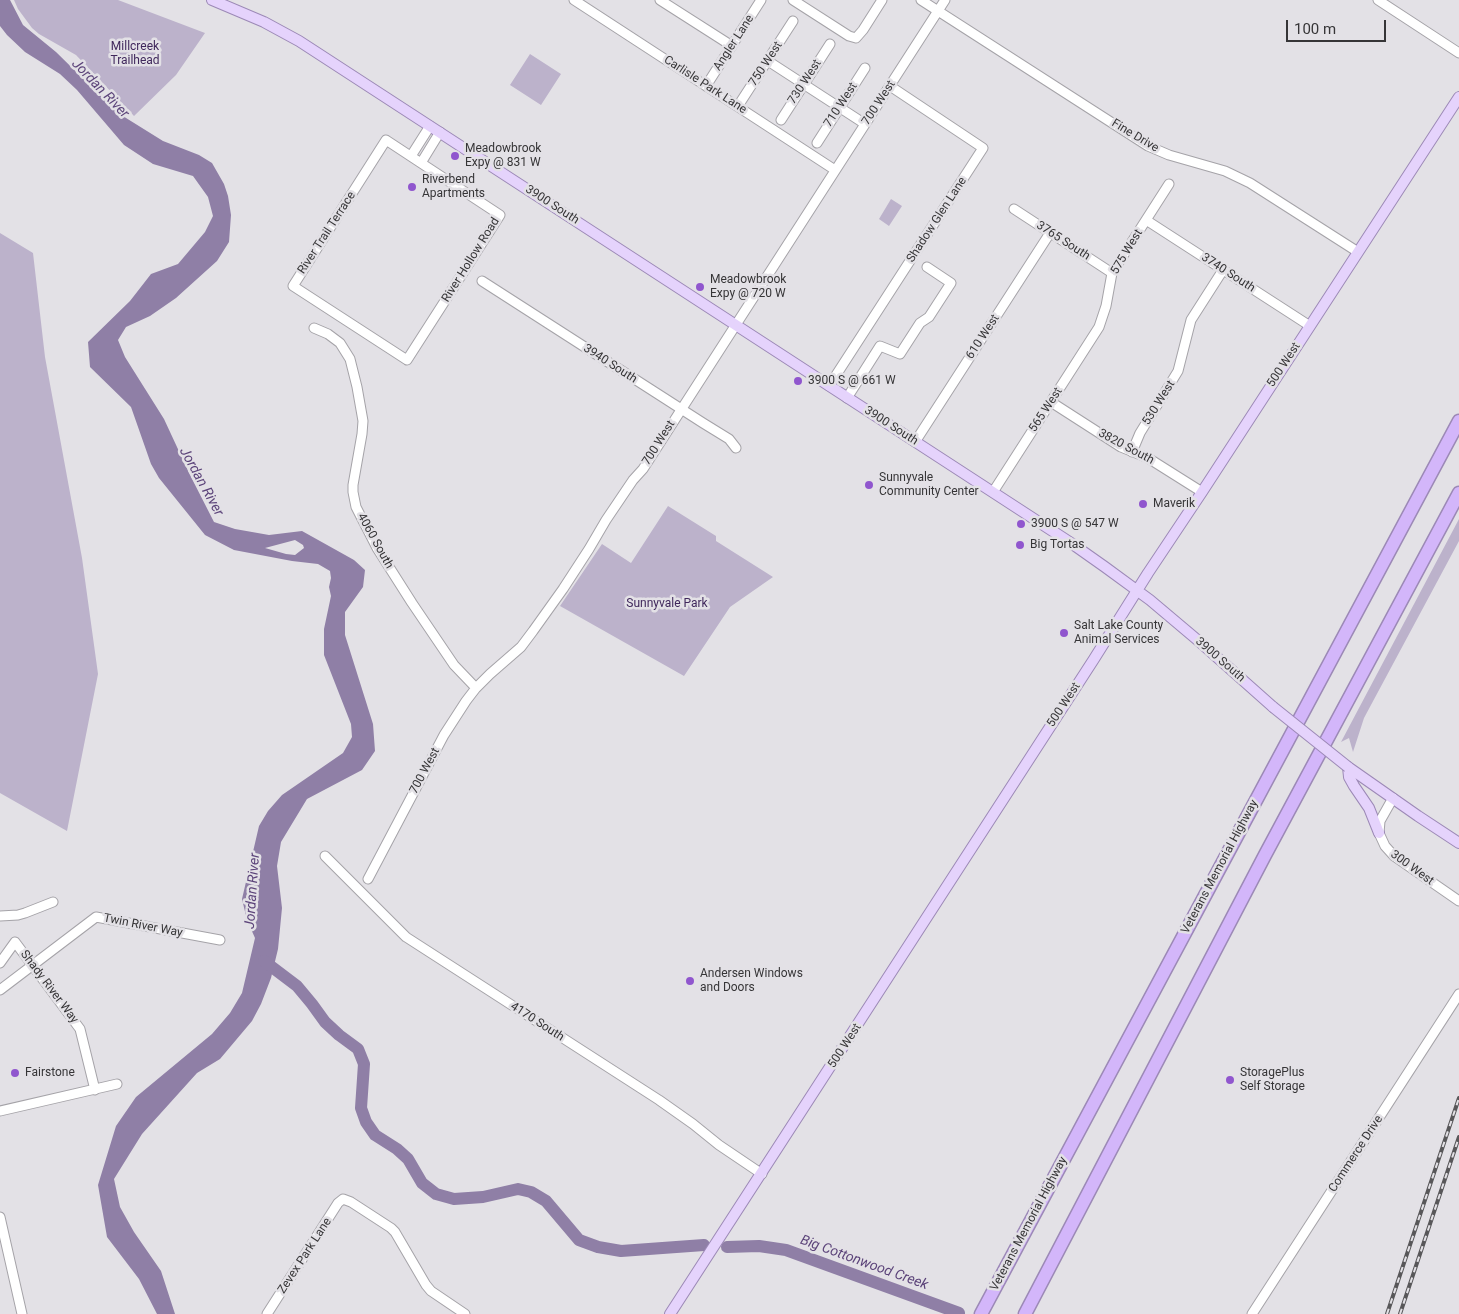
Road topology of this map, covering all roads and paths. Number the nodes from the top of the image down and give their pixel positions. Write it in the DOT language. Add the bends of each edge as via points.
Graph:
graph roads {
  1 [pos="212,0"];
  2 [pos="660,0"];
  3 [pos="762,0"];
  4 [pos="793,0"];
  5 [pos="882,0"];
  6 [pos="920,0"];
  7 [pos="945,0"];
  8 [pos="1378,0"];
  9 [pos="578,1"];
  10 [pos="938,11"];
  11 [pos="793,22"];
  12 [pos="830,44"];
  13 [pos="732,46"];
  14 [pos="1459,53"];
  15 [pos="768,61"];
  16 [pos="865,68"];
  17 [pos="804,84"];
  18 [pos="706,86"];
  19 [pos="890,86"];
  20 [pos="1459,97"];
  21 [pos="738,106"];
  22 [pos="840,107"];
  23 [pos="781,120"];
  24 [pos="865,124"];
  25 [pos="430,126"];
  26 [pos="440,132"];
  27 [pos="386,140"];
  28 [pos="817,143"];
  29 [pos="411,156"];
  30 [pos="421,163"];
  31 [pos="835,170"];
  32 [pos="1169,184"];
  33 [pos="1014,209"];
  34 [pos="1146,220"];
  35 [pos="1050,233"];
  36 [pos="1358,252"];
  37 [pos="927,267"];
  38 [pos="1223,270"];
  39 [pos="1112,273"];
  40 [pos="482,281"];
  41 [pos="735,324"];
  42 [pos="1310,326"];
  43 [pos="1099,327"];
  44 [pos="314,328"];
  45 [pos="407,360"];
  46 [pos="829,386"];
  47 [pos="847,398"];
  48 [pos="1051,402"];
  49 [pos="681,409"];
  50 [pos="1459,421"];
  51 [pos="915,442"];
  52 [pos="736,448"];
  53 [pos="1132,452"];
  54 [pos="992,492"];
  55 [pos="1202,492"];
  56 [pos="1459,493"];
  57 [pos="1137,591"];
  58 [pos="476,688"];
  59 [pos="1348,767"];
  60 [pos="1393,798"];
  61 [pos="1379,833"];
  62 [pos="1459,843"];
  63 [pos="325,856"];
  64 [pos="368,879"];
  65 [pos="1459,901"];
  66 [pos="53,902"];
  67 [pos="0,916"];
  68 [pos="220,940"];
  69 [pos="0,963"];
  70 [pos="32,966"];
  71 [pos="0,990"];
  72 [pos="1459,994"];
  73 [pos="117,1084"];
  74 [pos="95,1090"];
  75 [pos="0,1111"];
  76 [pos="762,1174"];
  77 [pos="0,1217"];
  78 [pos="460,1313"];
  79 [pos="22,1314"];
  80 [pos="267,1314"];
  81 [pos="670,1314"];
  82 [pos="981,1314"];
  83 [pos="1025,1314"];
  84 [pos="1252,1314"];
  1 -- 25 [label="main road, 3900 South" via="299,41"];
  2 -- 13 [label="street"];
  3 -- 13 [label="street, Angler Lane"];
  4 -- 5 [label="street" via="856,38"];
  6 -- 10 [label="street, Fine Drive"];
  7 -- 10 [label="street, 700 West"];
  8 -- 14 [label="street"];
  9 -- 18 [label="street, Carlisle Park Lane"];
  10 -- 19 [label="street, 700 West"];
  10 -- 36 [label="street, Fine Drive" via="1148,146 1169,156 1225,171 1250,183"];
  11 -- 15 [label="street, 750 West"];
  12 -- 17 [label="street, 730 West"];
  13 -- 18 [label="street, Angler Lane"];
  15 -- 17 [label="street"];
  15 -- 21 [label="street, 750 West"];
  16 -- 22 [label="street, 710 West"];
  17 -- 22 [label="street"];
  17 -- 23 [label="street, 730 West"];
  18 -- 21 [label="street, Carlisle Park Lane"];
  19 -- 24 [label="street, 700 West"];
  19 -- 46 [label="street, Shadow Glen Lane" via="983,148"];
  20 -- 36 [label="main road, 500 West"];
  21 -- 31 [label="street, Carlisle Park Lane"];
  22 -- 24 [label="street"];
  22 -- 28 [label="street, 710 West"];
  24 -- 31 [label="street, 700 West"];
  25 -- 26 [label="main road, 3900 South"];
  25 -- 29 [label="street"];
  26 -- 30 [label="street"];
  26 -- 41 [label="main road, 3900 South"];
  27 -- 29 [label="street, River Hollow Road"];
  27 -- 45 [label="street, River Trail Terrace" via="293,286"];
  29 -- 30 [label="street, River Hollow Road"];
  30 -- 45 [label="street, River Hollow Road" via="500,215"];
  31 -- 41 [label="street, 700 West"];
  32 -- 34 [label="street, 575 West"];
  33 -- 35 [label="street, 3765 South"];
  34 -- 38 [label="street, 3740 South"];
  34 -- 39 [label="street, 575 West"];
  35 -- 39 [label="street, 3765 South"];
  35 -- 51 [label="street, 610 West"];
  36 -- 42 [label="main road, 500 West"];
  37 -- 47 [label="street" via="951,283 900,354 880,346"];
  38 -- 42 [label="street, 3740 South"];
  38 -- 53 [label="street, 530 West" via="1191,320 1174,379 1140,433"];
  39 -- 43 [label="street, 575 West"];
  40 -- 49 [label="street, 3940 South"];
  41 -- 46 [label="main road, 3900 South"];
  41 -- 49 [label="street, 700 West"];
  42 -- 55 [label="main road, 500 West"];
  43 -- 48 [label="street, 565 West"];
  44 -- 58 [label="street, 4060 South" via="340,342 350,359 357,387 363,421 353,485 356,507 377,548 412,603 454,665"];
  46 -- 47 [label="main road, 3900 South"];
  47 -- 51 [label="main road, 3900 South"];
  48 -- 53 [label="street, 3820 South"];
  48 -- 54 [label="street, 565 West"];
  49 -- 52 [label="street, 3940 South"];
  49 -- 58 [label="street, 700 West" via="533,631 521,647"];
  50 -- 82 [label="highway, Veterans Memorial Highway"];
  51 -- 54 [label="main road, 3900 South"];
  53 -- 55 [label="street, 3820 South" via="1148,458"];
  54 -- 57 [label="main road, 3900 South"];
  55 -- 57 [label="main road, 500 West"];
  56 -- 83 [label="highway" via="1265,854"];
  57 -- 59 [label="main road, 3900 South, bridge"];
  57 -- 76 [label="main road, 500 West"];
  58 -- 64 [label="street, 700 West" via="444,735"];
  59 -- 60 [label="main road, 3900 South"];
  59 -- 61 [label="main road" via="1351,782 1369,808"];
  60 -- 61 [label="street" via="1380,821"];
  60 -- 62 [label="main road, 3900 South"];
  61 -- 65 [label="street, 300 West" via="1384,846 1394,856"];
  63 -- 76 [label="street, 4170 South" via="406,937 659,1100"];
  66 -- 67 [label="street" via="25,913"];
  68 -- 70 [label="street, Twin River Way" via="96,917"];
  69 -- 70 [label="street, Shady River Way" via="15,942"];
  70 -- 71 [label="street, Twin River Way"];
  70 -- 74 [label="street, Shady River Way" via="80,1029"];
  72 -- 84 [label="street, Commerce Drive"];
  73 -- 74 [label="street"];
  74 -- 75 [label="street"];
  76 -- 81 [label="main road, 500 West"];
  77 -- 79 [label="street"];
  78 -- 80 [label="street, Zevex Park Lane" via="426,1285 391,1228 343,1199"];
}
